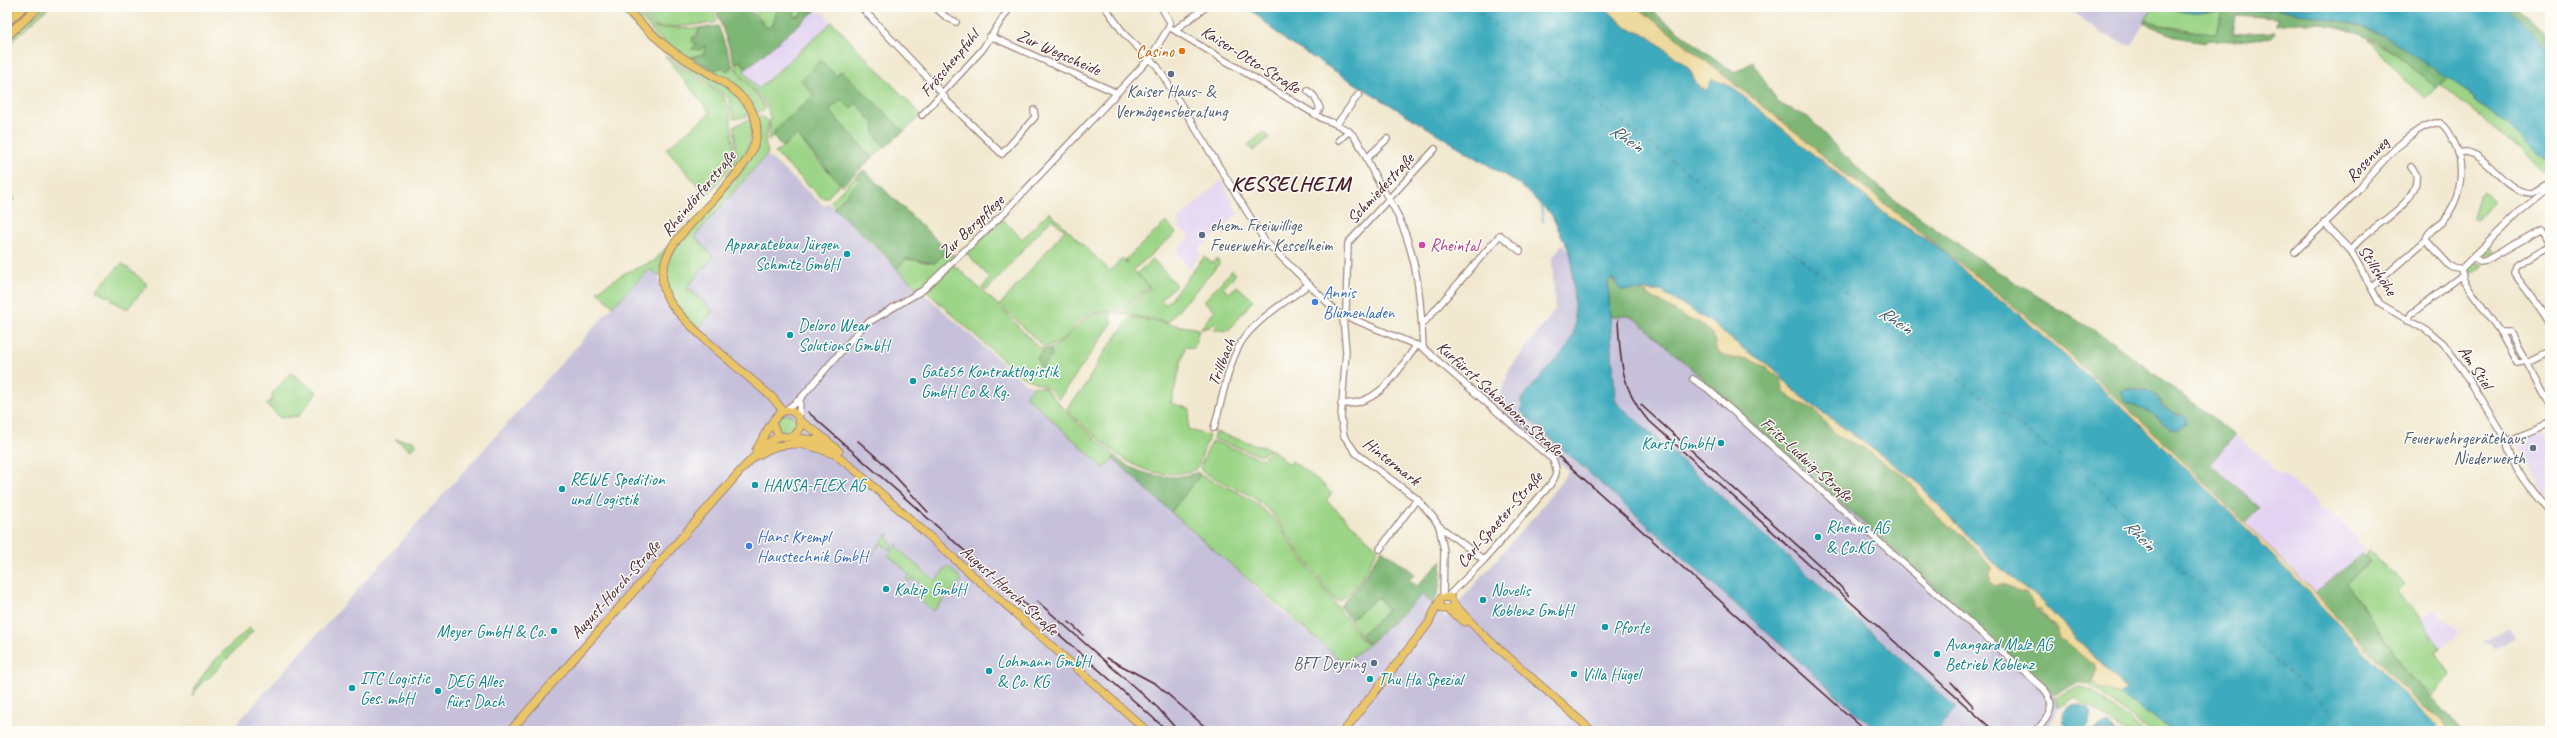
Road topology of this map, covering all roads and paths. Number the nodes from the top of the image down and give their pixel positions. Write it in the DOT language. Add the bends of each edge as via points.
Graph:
graph roads {
  1 [pos="23,7"];
  2 [pos="38,7"];
  3 [pos="624,7"];
  4 [pos="861,7"];
  5 [pos="934,7"];
  6 [pos="1010,7"];
  7 [pos="1105,7"];
  8 [pos="1161,7"];
  9 [pos="1206,7"];
  10 [pos="7,22"];
  11 [pos="956,22"];
  12 [pos="1172,28"];
  13 [pos="7,36"];
  14 [pos="990,36"];
  15 [pos="1150,58"];
  16 [pos="1308,91"];
  17 [pos="1117,93"];
  18 [pos="943,94"];
  19 [pos="1360,94"];
  20 [pos="1034,110"];
  21 [pos="922,115"];
  22 [pos="1316,115"];
  23 [pos="1337,124"];
  24 [pos="1349,130"];
  25 [pos="1387,139"];
  26 [pos="1339,140"];
  27 [pos="1435,149"];
  28 [pos="2458,154"];
  29 [pos="1368,157"];
  30 [pos="2410,167"];
  31 [pos="2549,185"];
  32 [pos="1389,200"];
  33 [pos="2324,223"];
  34 [pos="2426,240"];
  35 [pos="2550,244"];
  36 [pos="1520,251"];
  37 [pos="2352,251"];
  38 [pos="2295,252"];
  39 [pos="2474,256"];
  40 [pos="2461,269"];
  41 [pos="2461,276"];
  42 [pos="1308,285"];
  43 [pos="2371,288"];
  44 [pos="1343,318"];
  45 [pos="2408,320"];
  46 [pos="2550,324"];
  47 [pos="1422,325"];
  48 [pos="2500,332"];
  49 [pos="1417,346"];
  50 [pos="1424,348"];
  51 [pos="2550,352"];
  52 [pos="2527,362"];
  53 [pos="1693,379"];
  54 [pos="768,393"];
  55 [pos="800,398"];
  56 [pos="1341,404"];
  57 [pos="2550,405"];
  58 [pos="785,411"];
  59 [pos="799,420"];
  60 [pos="773,421"];
  61 [pos="2550,424"];
  62 [pos="1214,428"];
  63 [pos="779,436"];
  64 [pos="793,437"];
  65 [pos="2507,441"];
  66 [pos="840,458"];
  67 [pos="743,468"];
  68 [pos="1557,469"];
  69 [pos="855,470"];
  70 [pos="1418,499"];
  71 [pos="2550,513"];
  72 [pos="1439,526"];
  73 [pos="1380,549"];
  74 [pos="1484,560"];
  75 [pos="1447,603"];
  76 [pos="510,731"];
  77 [pos="1147,731"];
  78 [pos="1344,731"];
  79 [pos="1592,731"];
  80 [pos="2036,731"];
  1 -- 10 [label="highway"];
  2 -- 13 [label="highway"];
  3 -- 54 [label="main road, Rheindörferstraße" via="671,50 730,86 750,107 756,126 754,143 748,159 673,246 665,259 663,279 666,296 679,314"];
  4 -- 18 [label="street"];
  5 -- 11 [label="street"];
  6 -- 14 [label="street, Fröschenpfuhl"];
  7 -- 15 [label="street, Kurfürst-Schönborn-Straße" via="1125,35"];
  8 -- 12 [label="street"];
  9 -- 12 [label="street"];
  12 -- 15 [label="street, Zur Bergpflege"];
  12 -- 22 [label="street, Kaiser-Otto-Straße"];
  14 -- 17 [label="street, Zur Wegscheide"];
  14 -- 18 [label="street, Fröschenpfuhl" via="982,50"];
  15 -- 17 [label="street, Zur Bergpflege"];
  15 -- 42 [label="street, Kurfürst-Schönborn-Straße" via="1226,175 1258,232"];
  16 -- 22 [label="street, Kaiser-Otto-Straße" via="1320,108"];
  17 -- 55 [label="street, Zur Bergpflege" via="1001,216 928,286 913,298 864,325"];
  18 -- 20 [label="street" via="946,100 1002,154 1035,117"];
  18 -- 21 [label="street, Fröschenpfuhl"];
  19 -- 23 [label="street"];
  22 -- 23 [label="street, Kaiser-Otto-Straße"];
  23 -- 24 [label="street, Kaiser-Otto-Straße"];
  24 -- 26 [label="street"];
  24 -- 29 [label="street, Kaiser-Otto-Straße"];
  25 -- 29 [label="street"];
  27 -- 32 [label="street, Schmiedestraße"];
  28 -- 31 [label="street" via="2464,151 2474,154 2518,192 2532,194"];
  28 -- 33 [label="street, Rosenweg" via="2443,125 2436,123 2418,131 2400,145"];
  28 -- 34 [label="street" via="2459,192 2446,216 2427,235"];
  29 -- 32 [label="street, Kaiser-Otto-Straße" via="1372,171"];
  30 -- 37 [label="street" via="2417,177 2414,191"];
  31 -- 39 [label="street"];
  32 -- 44 [label="street, Schmiedestraße" via="1348,243 1346,310"];
  32 -- 47 [label="street, Kaiser-Otto-Straße" via="1414,259"];
  33 -- 37 [label="street, Stillshöhe"];
  33 -- 38 [label="street"];
  34 -- 40 [label="street" via="2450,266"];
  34 -- 43 [label="street"];
  35 -- 39 [label="street" via="2542,229 2488,260 2480,262"];
  35 -- 46 [label="street" via="2515,266 2514,273"];
  36 -- 47 [label="street" via="1500,235"];
  37 -- 43 [label="street, Stillshöhe"];
  39 -- 40 [label="street"];
  40 -- 41 [label="street"];
  41 -- 45 [label="street" via="2414,312"];
  41 -- 48 [label="street"];
  42 -- 44 [label="street, Kurfürst-Schönborn-Straße"];
  42 -- 62 [label="street, Trillbach" via="1256,326 1243,340 1229,374"];
  43 -- 45 [label="street, Stillshöhe" via="2380,304"];
  44 -- 49 [label="street, Kurfürst-Schönborn-Straße" via="1348,317"];
  44 -- 56 [label="street, Hintermark" via="1346,351"];
  45 -- 65 [label="street, Am Stiel" via="2432,333 2442,343 2463,370"];
  47 -- 50 [label="street, Kaiser-Otto-Straße"];
  48 -- 52 [label="street" via="2510,332"];
  48 -- 52 [label="street" via="2517,363"];
  49 -- 50 [label="street, Kurfürst-Schönborn-Straße"];
  49 -- 56 [label="street" via="1376,395 1360,403"];
  50 -- 68 [label="street, Kurfürst-Schönborn-Straße" via="1553,460"];
  51 -- 52 [label="street"];
  52 -- 57 [label="street"];
  53 -- 80 [label="street, Fritz-Ludwig-Straße" via="1708,389 2044,689 2051,699 2051,706 2046,719"];
  54 -- 58 [label="main road, Rheindörferstraße"];
  54 -- 60 [label="main road" via="773,405"];
  55 -- 58 [label="street, Zur Bergpflege"];
  55 -- 59 [label="street"];
  56 -- 70 [label="street, Hintermark" via="1342,427 1349,444"];
  58 -- 59 [label="main road, August-Horch-Straße" via="794,412"];
  58 -- 60 [label="main road, August-Horch-Straße"];
  59 -- 64 [label="main road" via="800,429"];
  59 -- 69 [label="main road, August-Horch-Straße" via="832,444"];
  60 -- 63 [label="main road"];
  60 -- 67 [label="main road, August-Horch-Straße"];
  61 -- 65 [label="street"];
  63 -- 64 [label="main road, August-Horch-Straße"];
  63 -- 67 [label="main road, August-Horch-Straße" via="768,443"];
  64 -- 66 [label="main road, August-Horch-Straße" via="816,440"];
  65 -- 71 [label="street, Am Stiel" via="2507,449 2515,466"];
  66 -- 67 [label="main road" via="806,444 788,444 762,453"];
  66 -- 69 [label="main road, August-Horch-Straße"];
  67 -- 76 [label="main road, August-Horch-Straße"];
  68 -- 74 [label="street, Carl-Spaeter-Straße" via="1556,478"];
  69 -- 77 [label="main road, August-Horch-Straße"];
  70 -- 72 [label="street, Hintermark"];
  70 -- 73 [label="street"];
  72 -- 74 [label="street, Hintermark"];
  72 -- 75 [label="street, Hintermark" via="1444,551"];
  74 -- 75 [label="street, Carl-Spaeter-Straße"];
  75 -- 78 [label="main road, Carl-Spaeter-Straße"];
  75 -- 79 [label="main road"];
}
